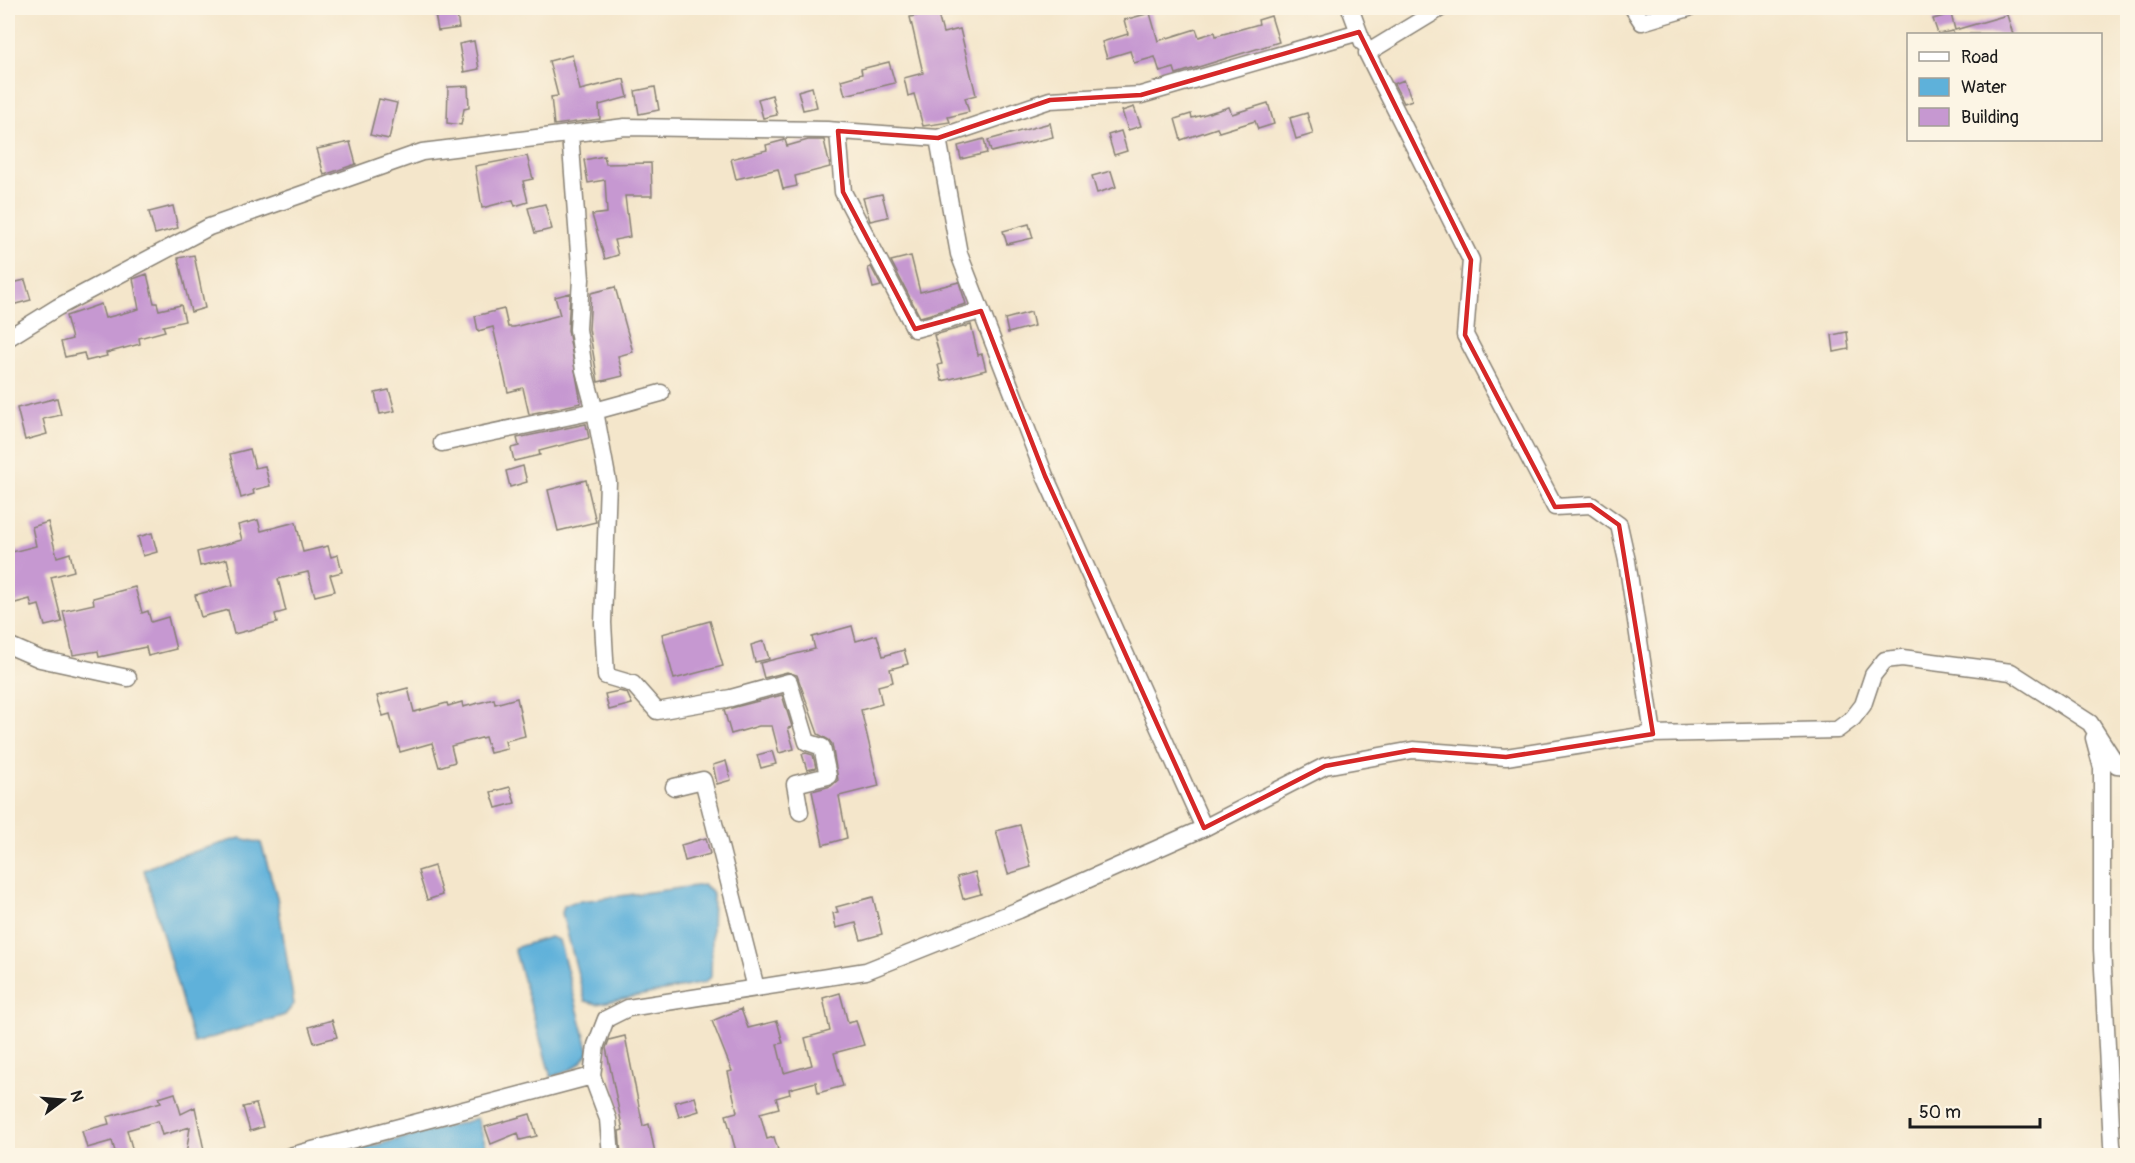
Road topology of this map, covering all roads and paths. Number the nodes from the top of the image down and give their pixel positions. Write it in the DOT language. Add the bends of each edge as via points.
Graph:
graph roads {
  1 [pos="1350,8"];
  2 [pos="1441,8"];
  3 [pos="1633,8"];
  4 [pos="1689,8"];
  5 [pos="1359,33"];
  6 [pos="1367,53"];
  7 [pos="838,131"];
  8 [pos="570,134"];
  9 [pos="938,138"];
  10 [pos="981,311"];
  11 [pos="8,338"];
  12 [pos="661,393"];
  13 [pos="595,411"];
  14 [pos="442,443"];
  15 [pos="8,645"];
  16 [pos="128,678"];
  17 [pos="2090,723"];
  18 [pos="1653,734"];
  19 [pos="2127,766"];
  20 [pos="674,788"];
  21 [pos="800,812"];
  22 [pos="1204,828"];
  23 [pos="756,988"];
  24 [pos="592,1076"];
  25 [pos="290,1155"];
  26 [pos="611,1155"];
  27 [pos="2115,1155"];
  1 -- 5 [label="street"];
  2 -- 6 [label="street"];
  3 -- 4 [label="street" via="1642,22"];
  5 -- 6 [label="street"];
  5 -- 9 [label="street" via="1141,95 1050,100"];
  6 -- 18 [label="street" via="1471,260 1466,335 1555,507 1591,505 1619,525 1628,561"];
  7 -- 8 [label="street" via="625,127"];
  7 -- 9 [label="street"];
  7 -- 10 [label="street" via="843,192 915,329"];
  8 -- 11 [label="street" via="422,152 220,224 58,307"];
  8 -- 13 [label="street" via="580,279 578,329"];
  9 -- 10 [label="street" via="959,254"];
  10 -- 22 [label="street" via="1045,476"];
  12 -- 13 [label="street"];
  13 -- 14 [label="street"];
  13 -- 21 [label="street" via="608,482 603,623 606,676 633,684 657,711 731,698 789,682 807,742 822,747 828,776 795,784"];
  15 -- 16 [label="street" via="40,659"];
  17 -- 18 [label="street" via="2010,672 1902,658 1885,660 1873,675 1863,705 1837,730"];
  17 -- 19 [label="street" via="2117,765"];
  17 -- 27 [label="street" via="2102,768 2102,949"];
  18 -- 22 [label="street" via="1506,757 1413,750 1325,766"];
  20 -- 23 [label="street" via="703,780"];
  22 -- 23 [label="street" via="1018,910 866,971"];
  23 -- 24 [label="street" via="628,1008 606,1019 596,1045"];
  24 -- 25 [label="street"];
  24 -- 26 [label="street" via="608,1119"];
}
